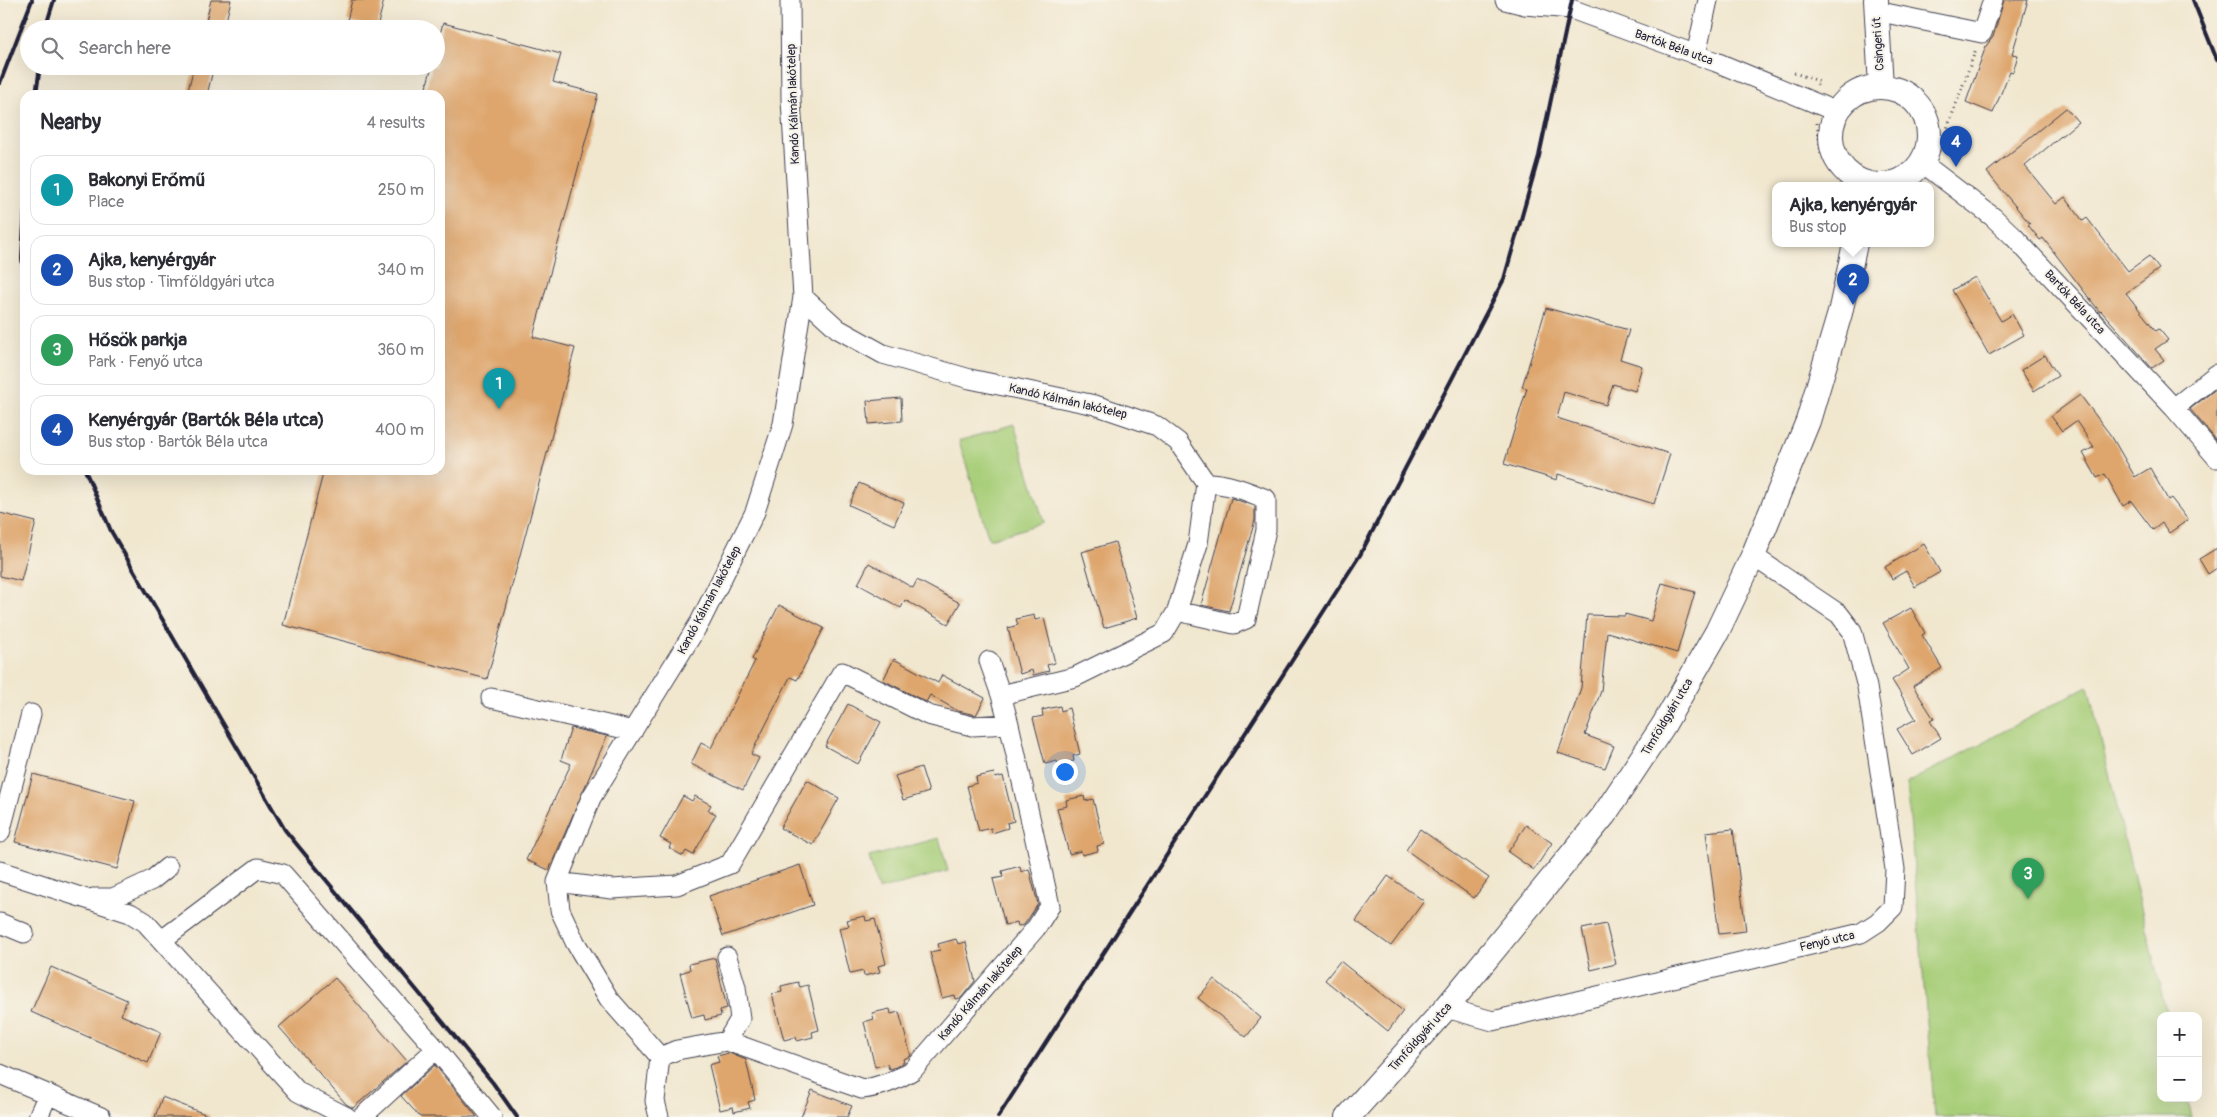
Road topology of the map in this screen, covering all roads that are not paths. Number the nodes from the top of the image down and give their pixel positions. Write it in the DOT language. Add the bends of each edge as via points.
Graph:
graph roads {
  1 [pos="790,0"];
  2 [pos="1505,0"];
  3 [pos="1708,0"];
  4 [pos="1992,0"];
  5 [pos="1876,6"];
  6 [pos="1696,55"];
  7 [pos="1881,87"];
  8 [pos="1837,112"];
  9 [pos="1930,159"];
  10 [pos="1861,182"];
  11 [pos="1897,182"];
  12 [pos="1854,247"];
  13 [pos="803,297"];
  14 [pos="2217,374"];
  15 [pos="2174,408"];
  16 [pos="2217,458"];
  17 [pos="1206,483"];
  18 [pos="1753,556"];
  19 [pos="1177,611"];
  20 [pos="989,661"];
  21 [pos="1001,695"];
  22 [pos="492,698"];
  23 [pos="32,714"];
  24 [pos="1009,724"];
  25 [pos="633,731"];
  26 [pos="0,833"];
  27 [pos="168,867"];
  28 [pos="0,871"];
  29 [pos="557,882"];
  30 [pos="82,898"];
  31 [pos="0,923"];
  32 [pos="24,933"];
  33 [pos="162,940"];
  34 [pos="726,956"];
  35 [pos="1446,1008"];
  36 [pos="727,1041"];
  37 [pos="436,1049"];
  38 [pos="660,1057"];
  39 [pos="0,1074"];
  40 [pos="48,1094"];
  41 [pos="38,1117"];
  42 [pos="101,1117"];
  43 [pos="347,1117"];
  44 [pos="362,1117"];
  45 [pos="492,1117"];
  46 [pos="659,1117"];
  47 [pos="1348,1117"];
  1 -- 13 [label="street, Kandó Kálmán lakótelep" via="791,100"];
  2 -- 6 [label="street, Bartók Béla utca" via="1525,6 1571,9"];
  3 -- 6 [label="street"];
  4 -- 5 [label="street" via="1982,33"];
  5 -- 7 [label="main road, Csingeri út"];
  6 -- 8 [label="street, Bartók Béla utca"];
  7 -- 8 [label="main road" via="1856,94"];
  7 -- 9 [label="main road" via="1905,94 1922,111 1929,134"];
  8 -- 10 [label="main road" via="1832,126 1834,156 1842,168"];
  9 -- 11 [label="main road"];
  9 -- 15 [label="street, Bartók Béla utca" via="1929,168 2014,237"];
  12 -- 18 [label="main road, Timföldgyári utca" via="1840,314 1808,420"];
  13 -- 17 [label="street, Kandó Kálmán lakótelep" via="838,329 883,354 970,379 1095,405 1157,426 1178,442"];
  13 -- 25 [label="street, Kandó Kálmán lakótelep" via="783,424 756,512 700,622"];
  14 -- 15 [label="street"];
  15 -- 16 [label="street, Bartók Béla utca"];
  17 -- 19 [label="street" via="1198,544"];
  17 -- 19 [label="street" via="1218,483 1266,499 1266,530 1246,619 1234,624"];
  18 -- 35 [label="main road, Timföldgyári utca" via="1717,632 1663,726 1604,815"];
  18 -- 35 [label="street, Fenyő utca" via="1839,614 1852,631 1867,687 1895,869 1893,906 1878,922 1861,933 1494,1021"];
  19 -- 21 [label="street" via="1164,633 1128,652 1075,677"];
  20 -- 21 [label="street, Kandó Kálmán lakótelep"];
  21 -- 24 [label="street, Kandó Kálmán lakótelep"];
  22 -- 25 [label="street"];
  23 -- 26 [label="street"];
  24 -- 29 [label="street" via="972,726 928,715 842,672 730,864 677,886 612,889"];
  24 -- 36 [label="street, Kandó Kálmán lakótelep" via="1050,906 1036,928 913,1070 892,1082 862,1089"];
  25 -- 29 [label="street, Kandó Kálmán lakótelep" via="591,798"];
  27 -- 30 [label="street" via="152,880 113,898"];
  28 -- 30 [label="street"];
  29 -- 38 [label="street, Kandó Kálmán lakótelep" via="560,910 580,950 609,999"];
  30 -- 33 [label="street" via="130,914 145,922"];
  31 -- 32 [label="street"];
  33 -- 37 [label="street" via="258,868 283,874"];
  33 -- 43 [label="street" via="298,1092"];
  34 -- 36 [label="street" via="736,987 740,1019"];
  35 -- 47 [label="main road, Timföldgyári utca"];
  36 -- 38 [label="street, Kandó Kálmán lakótelep" via="677,1050"];
  37 -- 44 [label="street"];
  37 -- 45 [label="street"];
  38 -- 46 [label="street" via="655,1101"];
  39 -- 40 [label="street"];
  40 -- 41 [label="street"];
  40 -- 42 [label="street"];
}
